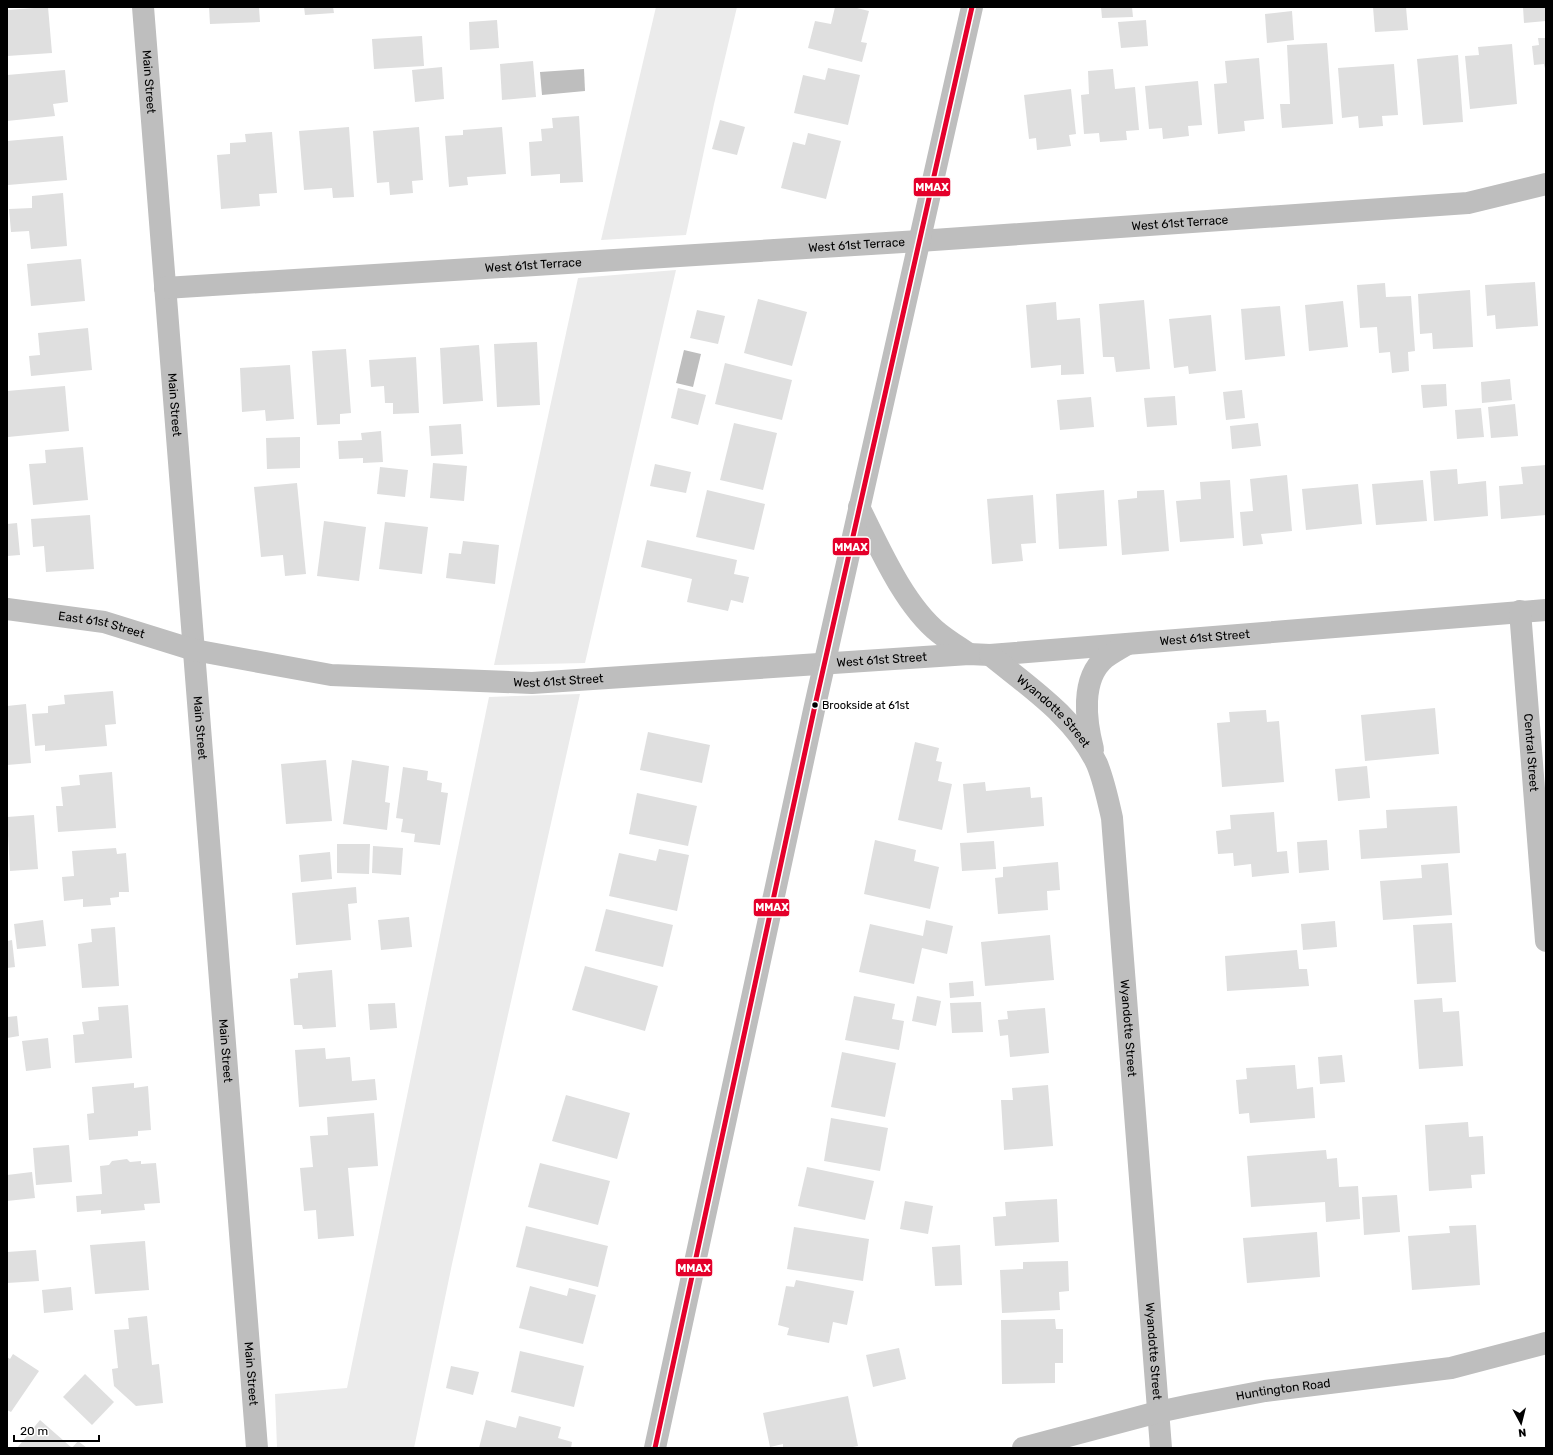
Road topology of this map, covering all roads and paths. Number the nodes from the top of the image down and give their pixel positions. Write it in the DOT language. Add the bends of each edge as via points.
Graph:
graph roads {
  1 [pos="143,7"];
  2 [pos="972,7"];
  3 [pos="1546,184"];
  4 [pos="919,241"];
  5 [pos="165,288"];
  6 [pos="859,507"];
  7 [pos="7,609"];
  8 [pos="1546,610"];
  9 [pos="1520,611"];
  10 [pos="1128,644"];
  11 [pos="194,650"];
  12 [pos="980,655"];
  13 [pos="824,665"];
  14 [pos="1097,764"];
  15 [pos="1546,941"];
  16 [pos="1546,1343"];
  17 [pos="1158,1412"];
  18 [pos="655,1447"];
  19 [pos="257,1448"];
  20 [pos="1023,1448"];
  21 [pos="1161,1448"];
  1 -- 5 [label="street, Main Street"];
  2 -- 4 [label="street"];
  3 -- 4 [label="street, West 61st Terrace" via="1468,203"];
  4 -- 5 [label="street, West 61st Terrace"];
  4 -- 6 [label="street"];
  5 -- 11 [label="street, Main Street"];
  6 -- 12 [label="street, Wyandotte Street" via="894,574 917,608 938,633"];
  6 -- 13 [label="street"];
  7 -- 11 [label="street, East 61st Street" via="104,622"];
  8 -- 9 [label="street, West 61st Street"];
  9 -- 10 [label="street, West 61st Street"];
  9 -- 15 [label="street, Central Street"];
  10 -- 12 [label="street, West 61st Street"];
  10 -- 14 [label="street" via="1104,659 1091,678 1086,705"];
  11 -- 13 [label="street, West 61st Street" via="331,675 532,683"];
  11 -- 19 [label="street, Main Street"];
  12 -- 13 [label="street, West 61st Street"];
  12 -- 14 [label="street, Wyandotte Street" via="1037,692 1078,732"];
  13 -- 18 [label="street"];
  14 -- 17 [label="street, Wyandotte Street" via="1112,818"];
  16 -- 17 [label="street, Huntington Road" via="1451,1368 1265,1390"];
  17 -- 20 [label="street, Huntington Road"];
  17 -- 21 [label="street, Wyandotte Street"];
}
